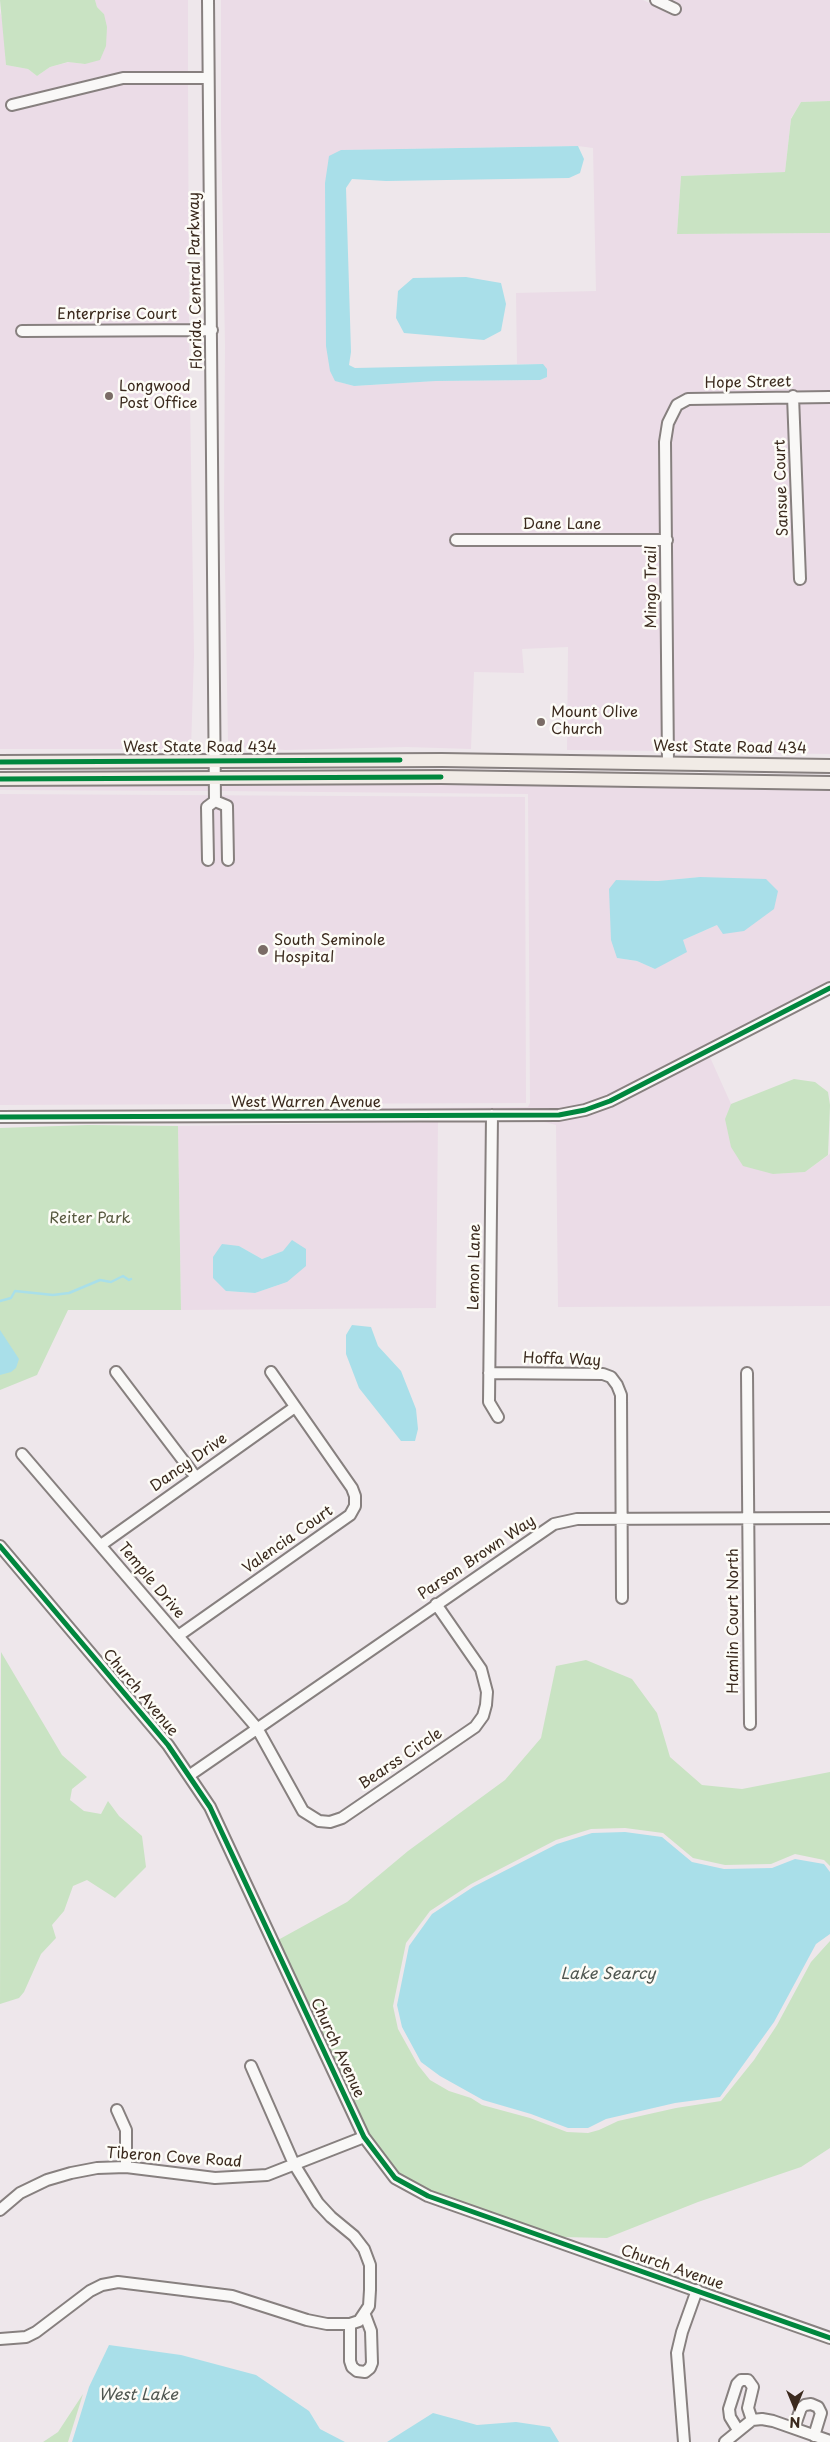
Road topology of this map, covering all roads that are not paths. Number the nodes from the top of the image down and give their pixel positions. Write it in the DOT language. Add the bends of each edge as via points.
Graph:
graph roads {
  1 [pos="208,0"];
  2 [pos="656,0"];
  3 [pos="675,9"];
  4 [pos="208,78"];
  5 [pos="12,105"];
  6 [pos="212,330"];
  7 [pos="22,331"];
  8 [pos="793,396"];
  9 [pos="830,396"];
  10 [pos="673,413"];
  11 [pos="456,540"];
  12 [pos="667,540"];
  13 [pos="800,579"];
  14 [pos="215,760"];
  15 [pos="0,762"];
  16 [pos="668,764"];
  17 [pos="700,764"];
  18 [pos="830,766"];
  19 [pos="215,778"];
  20 [pos="0,779"];
  21 [pos="644,780"];
  22 [pos="670,780"];
  23 [pos="830,783"];
  24 [pos="215,801"];
  25 [pos="208,860"];
  26 [pos="228,860"];
  27 [pos="830,988"];
  28 [pos="492,1115"];
  29 [pos="0,1117"];
  30 [pos="116,1372"];
  31 [pos="271,1372"];
  32 [pos="747,1372"];
  33 [pos="489,1373"];
  34 [pos="295,1407"];
  35 [pos="498,1417"];
  36 [pos="22,1454"];
  37 [pos="196,1476"];
  38 [pos="622,1518"];
  39 [pos="748,1518"];
  40 [pos="830,1518"];
  41 [pos="101,1545"];
  42 [pos="0,1546"];
  43 [pos="622,1598"];
  44 [pos="436,1604"];
  45 [pos="178,1636"];
  46 [pos="750,1724"];
  47 [pos="257,1728"];
  48 [pos="190,1775"];
  49 [pos="251,2066"];
  50 [pos="117,2110"];
  51 [pos="364,2137"];
  52 [pos="294,2164"];
  53 [pos="126,2167"];
  54 [pos="0,2210"];
  55 [pos="698,2290"];
  56 [pos="365,2315"];
  57 [pos="350,2324"];
  58 [pos="830,2338"];
  59 [pos="0,2339"];
  60 [pos="752,2420"];
  61 [pos="794,2428"];
  62 [pos="738,2430"];
  63 [pos="814,2436"];
  64 [pos="830,2441"];
  65 [pos="684,2442"];
  66 [pos="725,2442"];
  1 -- 4 [label="street, Florida Central Parkway"];
  2 -- 3 [label="street"];
  4 -- 5 [label="street" via="123,78"];
  4 -- 6 [label="street, Florida Central Parkway"];
  6 -- 7 [label="street, Enterprise Court"];
  6 -- 14 [label="street, Florida Central Parkway"];
  8 -- 9 [label="street, Hope Street"];
  8 -- 10 [label="street, Hope Street" via="688,399 677,405"];
  8 -- 13 [label="street, Sansue Court"];
  10 -- 12 [label="street, Mingo Trail" via="665,442"];
  11 -- 12 [label="street, Dane Lane"];
  12 -- 16 [label="street, Mingo Trail"];
  14 -- 15 [label="main road, West State Road 434"];
  14 -- 16 [label="main road, West State Road 434"];
  14 -- 19 [label="street, Florida Central Parkway"];
  16 -- 17 [label="main road, West State Road 434"];
  16 -- 21 [label="main road"];
  17 -- 18 [label="main road, West State Road 434"];
  17 -- 22 [label="main road"];
  19 -- 20 [label="main road, West State Road 434"];
  19 -- 21 [label="main road, West State Road 434"];
  19 -- 24 [label="street, Florida Central Parkway"];
  21 -- 22 [label="main road, West State Road 434"];
  22 -- 23 [label="main road, West State Road 434"];
  24 -- 25 [label="street, Florida Central Parkway" via="207,807"];
  24 -- 26 [label="street" via="227,806"];
  27 -- 28 [label="street, West Warren Avenue" via="610,1101 559,1115"];
  28 -- 29 [label="street, West Warren Avenue"];
  28 -- 33 [label="street, Lemon Lane"];
  30 -- 37 [label="street"];
  31 -- 34 [label="street, Valencia Court"];
  32 -- 39 [label="street, Hamlin Court North"];
  33 -- 35 [label="street, Lemon Lane" via="489,1402"];
  33 -- 38 [label="street, Hoffa Way" via="603,1374 611,1377 621,1395"];
  34 -- 37 [label="street, Dancy Drive"];
  34 -- 45 [label="street, Valencia Court" via="352,1488 355,1506 350,1515"];
  36 -- 41 [label="street, Temple Drive"];
  37 -- 41 [label="street, Dancy Drive"];
  38 -- 39 [label="street, Parson Brown Way"];
  38 -- 43 [label="street"];
  38 -- 44 [label="street, Parson Brown Way" via="576,1519 554,1524"];
  39 -- 40 [label="street, Parson Brown Way"];
  39 -- 46 [label="street, Hamlin Court North"];
  41 -- 45 [label="street, Temple Drive"];
  42 -- 48 [label="street, Church Avenue"];
  44 -- 47 [label="street, Parson Brown Way"];
  44 -- 47 [label="street, Bearss Circle" via="481,1669 485,1680 486,1706 475,1727 342,1818 330,1822 319,1821 303,1811"];
  45 -- 47 [label="street, Temple Drive"];
  47 -- 48 [label="street, Parson Brown Way"];
  48 -- 51 [label="street, Church Avenue" via="228,1842"];
  49 -- 52 [label="street"];
  50 -- 53 [label="street" via="126,2130"];
  51 -- 52 [label="street, Tiberon Cove Road"];
  51 -- 55 [label="street, Church Avenue" via="383,2165 410,2187"];
  52 -- 53 [label="street, Tiberon Cove Road" via="267,2176 236,2178"];
  52 -- 56 [label="street" via="318,2203 354,2236 364,2250 370,2265 369,2306"];
  53 -- 54 [label="street, Tiberon Cove Road" via="97,2168 47,2180 20,2193"];
  55 -- 58 [label="street, Church Avenue"];
  55 -- 65 [label="street" via="682,2332 678,2353"];
  56 -- 57 [label="street"];
  56 -- 57 [label="street" via="371,2331 372,2363 365,2372 357,2371 350,2361"];
  57 -- 59 [label="street" via="307,2320 232,2296 118,2282 90,2291 26,2337"];
  60 -- 61 [label="street" via="773,2421"];
  60 -- 62 [label="street"];
  60 -- 62 [label="street" via="748,2408 753,2387 748,2380 741,2380 729,2409"];
  61 -- 63 [label="street"];
  61 -- 63 [label="street" via="801,2408 811,2404 821,2413"];
  62 -- 66 [label="street"];
  63 -- 64 [label="street"];
}
